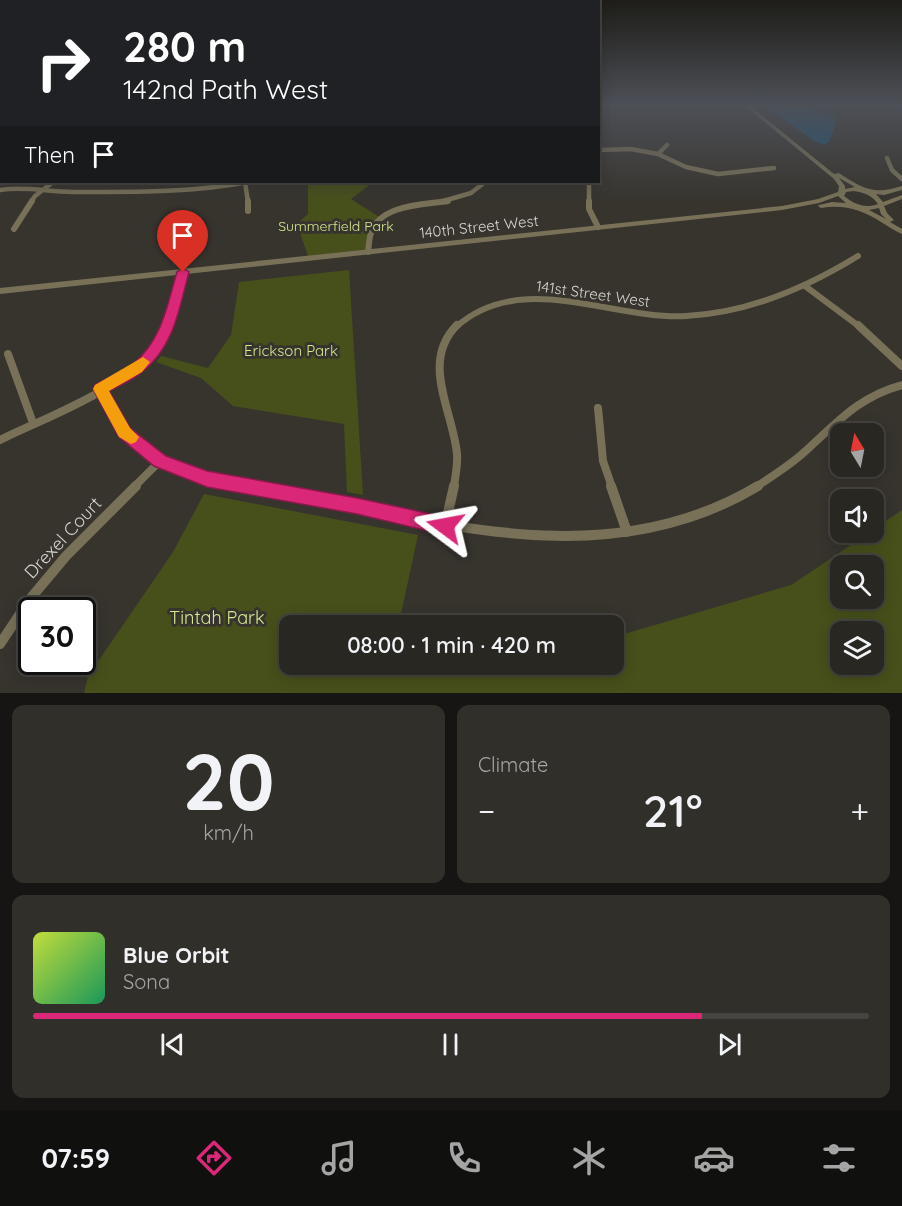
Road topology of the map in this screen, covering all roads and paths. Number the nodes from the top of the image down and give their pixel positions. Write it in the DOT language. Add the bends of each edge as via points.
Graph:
graph roads {
  1 [pos="787,137"];
  2 [pos="788,137"];
  3 [pos="667,145"];
  4 [pos="600,150"];
  5 [pos="658,154"];
  6 [pos="887,158"];
  7 [pos="774,168"];
  8 [pos="902,179"];
  9 [pos="52,183"];
  10 [pos="238,183"];
  11 [pos="247,183"];
  12 [pos="484,183"];
  13 [pos="589,183"];
  14 [pos="902,188"];
  15 [pos="45,189"];
  16 [pos="0,190"];
  17 [pos="865,191"];
  18 [pos="841,193"];
  19 [pos="902,197"];
  20 [pos="881,205"];
  21 [pos="857,207"];
  22 [pos="782,208"];
  23 [pos="248,211"];
  24 [pos="902,226"];
  25 [pos="598,227"];
  26 [pos="14,230"];
  27 [pos="902,232"];
  28 [pos="368,252"];
  29 [pos="858,256"];
  30 [pos="183,272"];
  31 [pos="806,286"];
  32 [pos="0,291"];
  33 [pos="8,354"];
  34 [pos="902,366"];
  35 [pos="902,385"];
  36 [pos="101,389"];
  37 [pos="598,408"];
  38 [pos="33,423"];
  39 [pos="0,440"];
  40 [pos="160,461"];
  41 [pos="445,526"];
  42 [pos="627,532"];
  43 [pos="0,644"];
  1 -- 18 [label="street" via="836,178 842,186"];
  2 -- 17 [label="street"];
  3 -- 5 [label="street"];
  4 -- 5 [label="street" via="631,149"];
  5 -- 7 [label="street" via="700,172"];
  6 -- 8 [label="street" via="894,174"];
  9 -- 15 [label="street"];
  10 -- 15 [label="street" via="162,191"];
  11 -- 23 [label="street"];
  12 -- 28 [label="street" via="457,199 412,207 377,220 368,235"];
  13 -- 25 [label="street" via="589,209"];
  14 -- 17 [label="street, 140th Street West" via="886,194"];
  15 -- 16 [label="street"];
  15 -- 26 [label="street" via="35,196"];
  17 -- 18 [label="street, 140th Street West" via="850,189"];
  17 -- 20 [label="street"];
  18 -- 21 [label="street" via="843,199"];
  18 -- 22 [label="street, 140th Street West"];
  19 -- 20 [label="street"];
  20 -- 21 [label="street, 140th Street West" via="872,209"];
  20 -- 24 [label="street" via="884,214"];
  21 -- 22 [label="street, 140th Street West" via="837,203"];
  21 -- 27 [label="street"];
  22 -- 25 [label="street, 140th Street West"];
  25 -- 28 [label="street, 140th Street West"];
  28 -- 30 [label="street, 140th Street West"];
  29 -- 31 [label="street, 141st Street West"];
  30 -- 32 [label="street, 140th Street West"];
  30 -- 36 [label="street" via="160,344 137,368"];
  31 -- 34 [label="street"];
  31 -- 41 [label="street, 141st Street West" via="725,311 685,317 641,315 543,298 497,302 467,317 448,334 438,369 457,455 454,491"];
  33 -- 38 [label="street"];
  35 -- 42 [label="street" via="886,388 854,405 787,466 728,502 702,514"];
  36 -- 38 [label="street"];
  36 -- 40 [label="street" via="125,432"];
  37 -- 42 [label="street" via="603,461"];
  38 -- 39 [label="street"];
  40 -- 41 [label="street" via="207,479"];
  40 -- 43 [label="street, Drexel Court" via="66,556 30,598"];
  41 -- 42 [label="street" via="528,536"];
}
